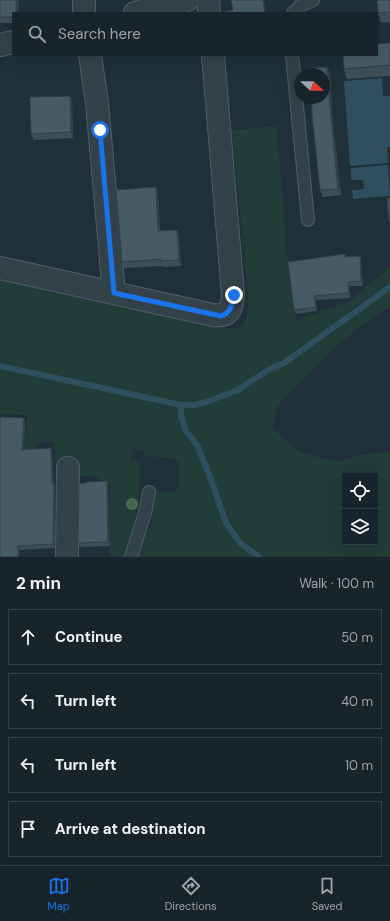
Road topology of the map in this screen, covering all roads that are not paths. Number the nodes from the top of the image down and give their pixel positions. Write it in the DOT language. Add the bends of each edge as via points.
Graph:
graph roads {
  1 [pos="84,0"];
  2 [pos="187,0"];
  3 [pos="208,0"];
  4 [pos="312,0"];
  5 [pos="84,12"];
  6 [pos="139,12"];
  7 [pos="209,12"];
  8 [pos="294,12"];
  9 [pos="12,42"];
  10 [pos="0,46"];
  11 [pos="90,56"];
  12 [pos="213,56"];
  13 [pos="292,56"];
  14 [pos="308,220"];
  15 [pos="0,268"];
  16 [pos="114,293"];
  17 [pos="68,468"];
  18 [pos="149,492"];
  19 [pos="67,557"];
  20 [pos="131,557"];
  1 -- 5 [label="street"];
  2 -- 6 [label="street"];
  3 -- 7 [label="street"];
  4 -- 8 [label="lane"];
  9 -- 10 [label="street"];
  11 -- 16 [label="street" via="98,110"];
  12 -- 16 [label="street" via="234,295 232,304 226,314 221,316"];
  13 -- 14 [label="lane"];
  15 -- 16 [label="street"];
  17 -- 19 [label="street"];
  18 -- 20 [label="lane"];
}
